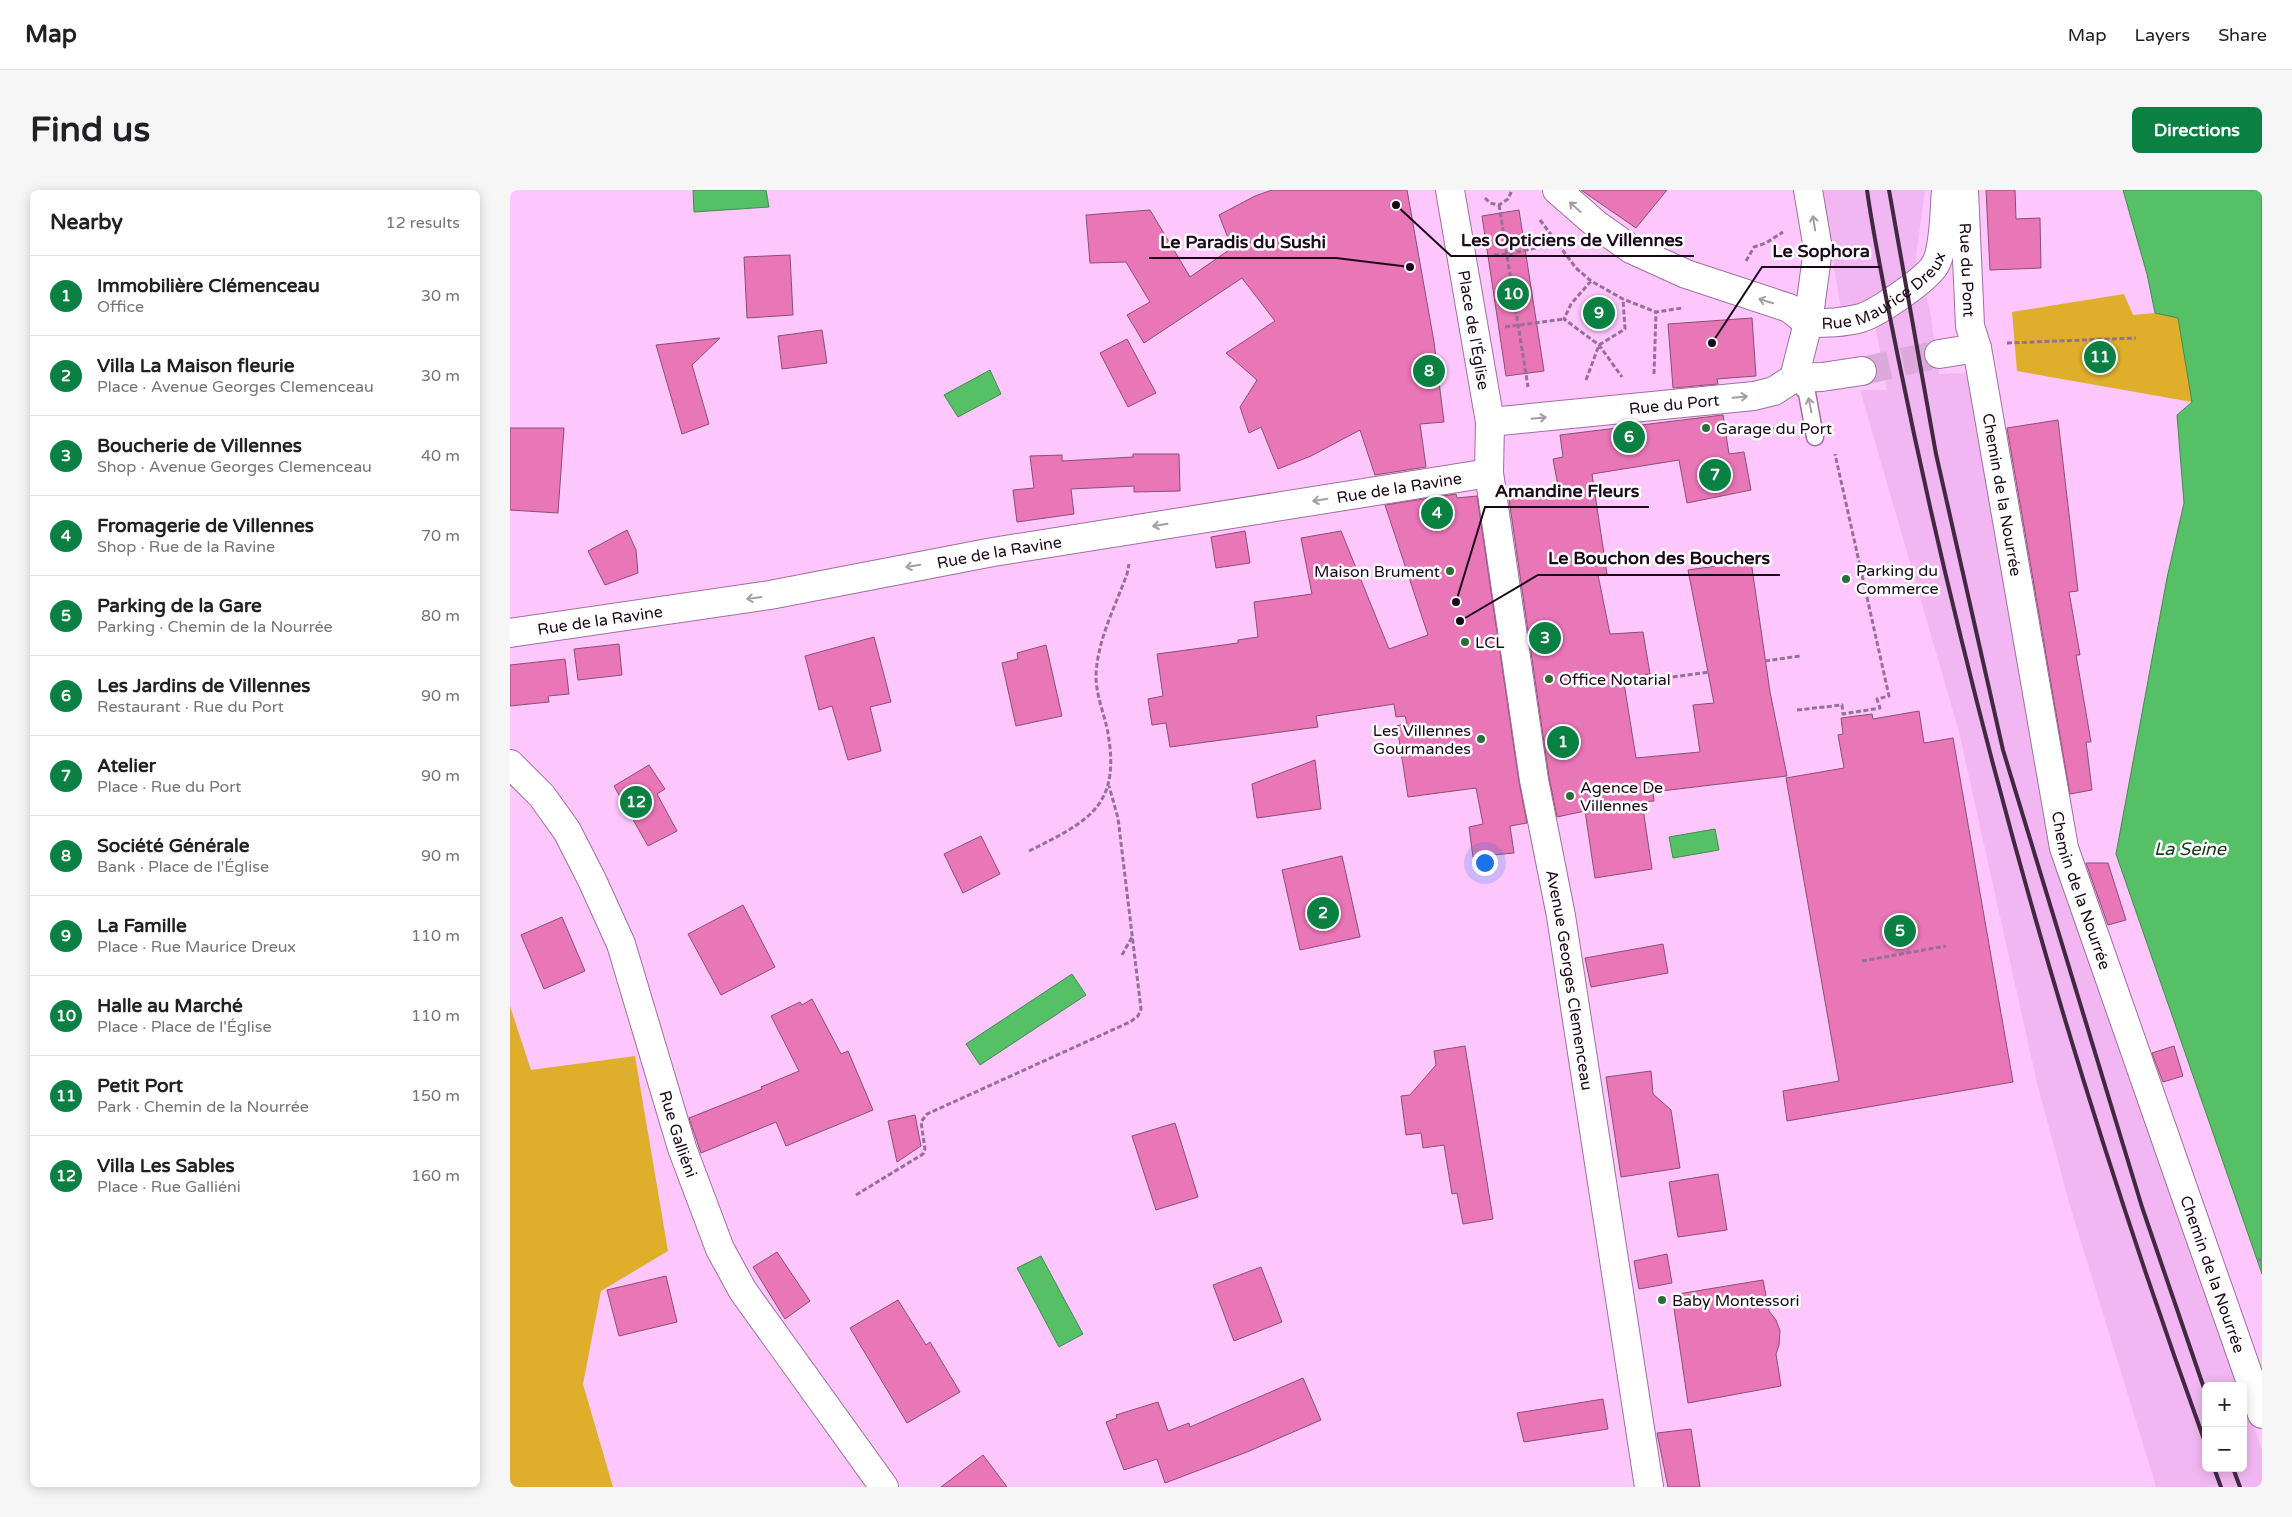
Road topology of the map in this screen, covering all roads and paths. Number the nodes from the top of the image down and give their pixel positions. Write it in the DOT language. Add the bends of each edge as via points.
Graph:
graph roads {
  1 [pos="1450,190"];
  2 [pos="1482,190"];
  3 [pos="1512,190"];
  4 [pos="1557,190"];
  5 [pos="1808,190"];
  6 [pos="1946,190"];
  7 [pos="1964,190"];
  8 [pos="1499,205"];
  9 [pos="1537,216"];
  10 [pos="1790,227"];
  11 [pos="1570,240"];
  12 [pos="1558,244"];
  13 [pos="1508,254"];
  14 [pos="1489,255"];
  15 [pos="1745,262"];
  16 [pos="1590,281"];
  17 [pos="1623,299"];
  18 [pos="1651,310"];
  19 [pos="1656,312"];
  20 [pos="1564,319"];
  21 [pos="1808,324"];
  22 [pos="1517,325"];
  23 [pos="1500,328"];
  24 [pos="2136,338"];
  25 [pos="2014,342"];
  26 [pos="1599,345"];
  27 [pos="1977,348"];
  28 [pos="1939,354"];
  29 [pos="1862,371"];
  30 [pos="1654,376"];
  31 [pos="1794,378"];
  32 [pos="1624,381"];
  33 [pos="1584,384"];
  34 [pos="1529,388"];
  35 [pos="1490,422"];
  36 [pos="1815,437"];
  37 [pos="1834,447"];
  38 [pos="1489,473"];
  39 [pos="1124,531"];
  40 [pos="510,633"];
  41 [pos="1800,656"];
  42 [pos="1765,661"];
  43 [pos="1708,672"];
  44 [pos="1643,681"];
  45 [pos="1797,710"];
  46 [pos="510,764"];
  47 [pos="1109,786"];
  48 [pos="1030,852"];
  49 [pos="1133,935"];
  50 [pos="1946,946"];
  51 [pos="1122,955"];
  52 [pos="1862,961"];
  53 [pos="856,1195"];
  54 [pos="2262,1414"];
  55 [pos="884,1487"];
  56 [pos="1650,1487"];
  1 -- 35 [label="street, Place de l'Église"];
  2 -- 8 [label="path" via="1490,203"];
  3 -- 8 [label="path" via="1508,199"];
  21 -- 4 [label="street, Rue Maurice Dreux, one-way" via="1789,308 1686,274 1631,249"];
  21 -- 5 [label="street, one-way" via="1818,250"];
  6 -- 21 [label="street, Rue Maurice Dreux" via="1936,264 1923,279 1864,317 1846,322"];
  7 -- 27 [label="street, Rue du Pont" via="1970,326"];
  8 -- 13 [label="path"];
  9 -- 12 [label="path"];
  10 -- 15 [label="path" via="1766,243 1754,246"];
  11 -- 12 [label="path"];
  12 -- 13 [label="path"];
  12 -- 16 [label="path"];
  13 -- 14 [label="path"];
  13 -- 22 [label="path"];
  16 -- 17 [label="path"];
  16 -- 20 [label="path" via="1571,304"];
  17 -- 18 [label="path"];
  17 -- 26 [label="path" via="1625,329"];
  19 -- 30 [label="path"];
  20 -- 22 [label="path"];
  20 -- 26 [label="path"];
  21 -- 31 [label="street"];
  22 -- 23 [label="path"];
  22 -- 34 [label="path"];
  24 -- 25 [label="path"];
  26 -- 32 [label="path"];
  26 -- 33 [label="path"];
  27 -- 28 [label="street"];
  27 -- 54 [label="street, Chemin de la Nourrée" via="2064,848"];
  29 -- 31 [label="street"];
  35 -- 31 [label="street, Rue du Port, one-way" via="1754,396 1774,391"];
  36 -- 31 [label="lane, one-way" via="1807,393"];
  35 -- 38 [label="street, Place de l'Église"];
  37 -- 45 [label="path" via="1889,696 1877,699 1880,708 1843,714 1842,705"];
  38 -- 39 [label="street, Rue de la Ravine, one-way"];
  38 -- 56 [label="street, Avenue Georges Clemenceau" via="1534,780 1561,916"];
  39 -- 40 [label="street, Rue de la Ravine, one-way" via="974,555 770,595"];
  39 -- 47 [label="path" via="1130,556 1127,574 1099,649 1096,677 1111,749"];
  41 -- 42 [label="path"];
  43 -- 44 [label="path"];
  46 -- 55 [label="street, Rue Galliéni" via="542,796 567,831 620,944 682,1148 720,1249 743,1291"];
  47 -- 48 [label="path" via="1096,811 1071,830"];
  47 -- 49 [label="path" via="1118,818"];
  49 -- 51 [label="path"];
  49 -- 53 [label="path" via="1141,1009 1138,1016 1097,1038 927,1114 921,1122 923,1154"];
  50 -- 52 [label="path"];
}
